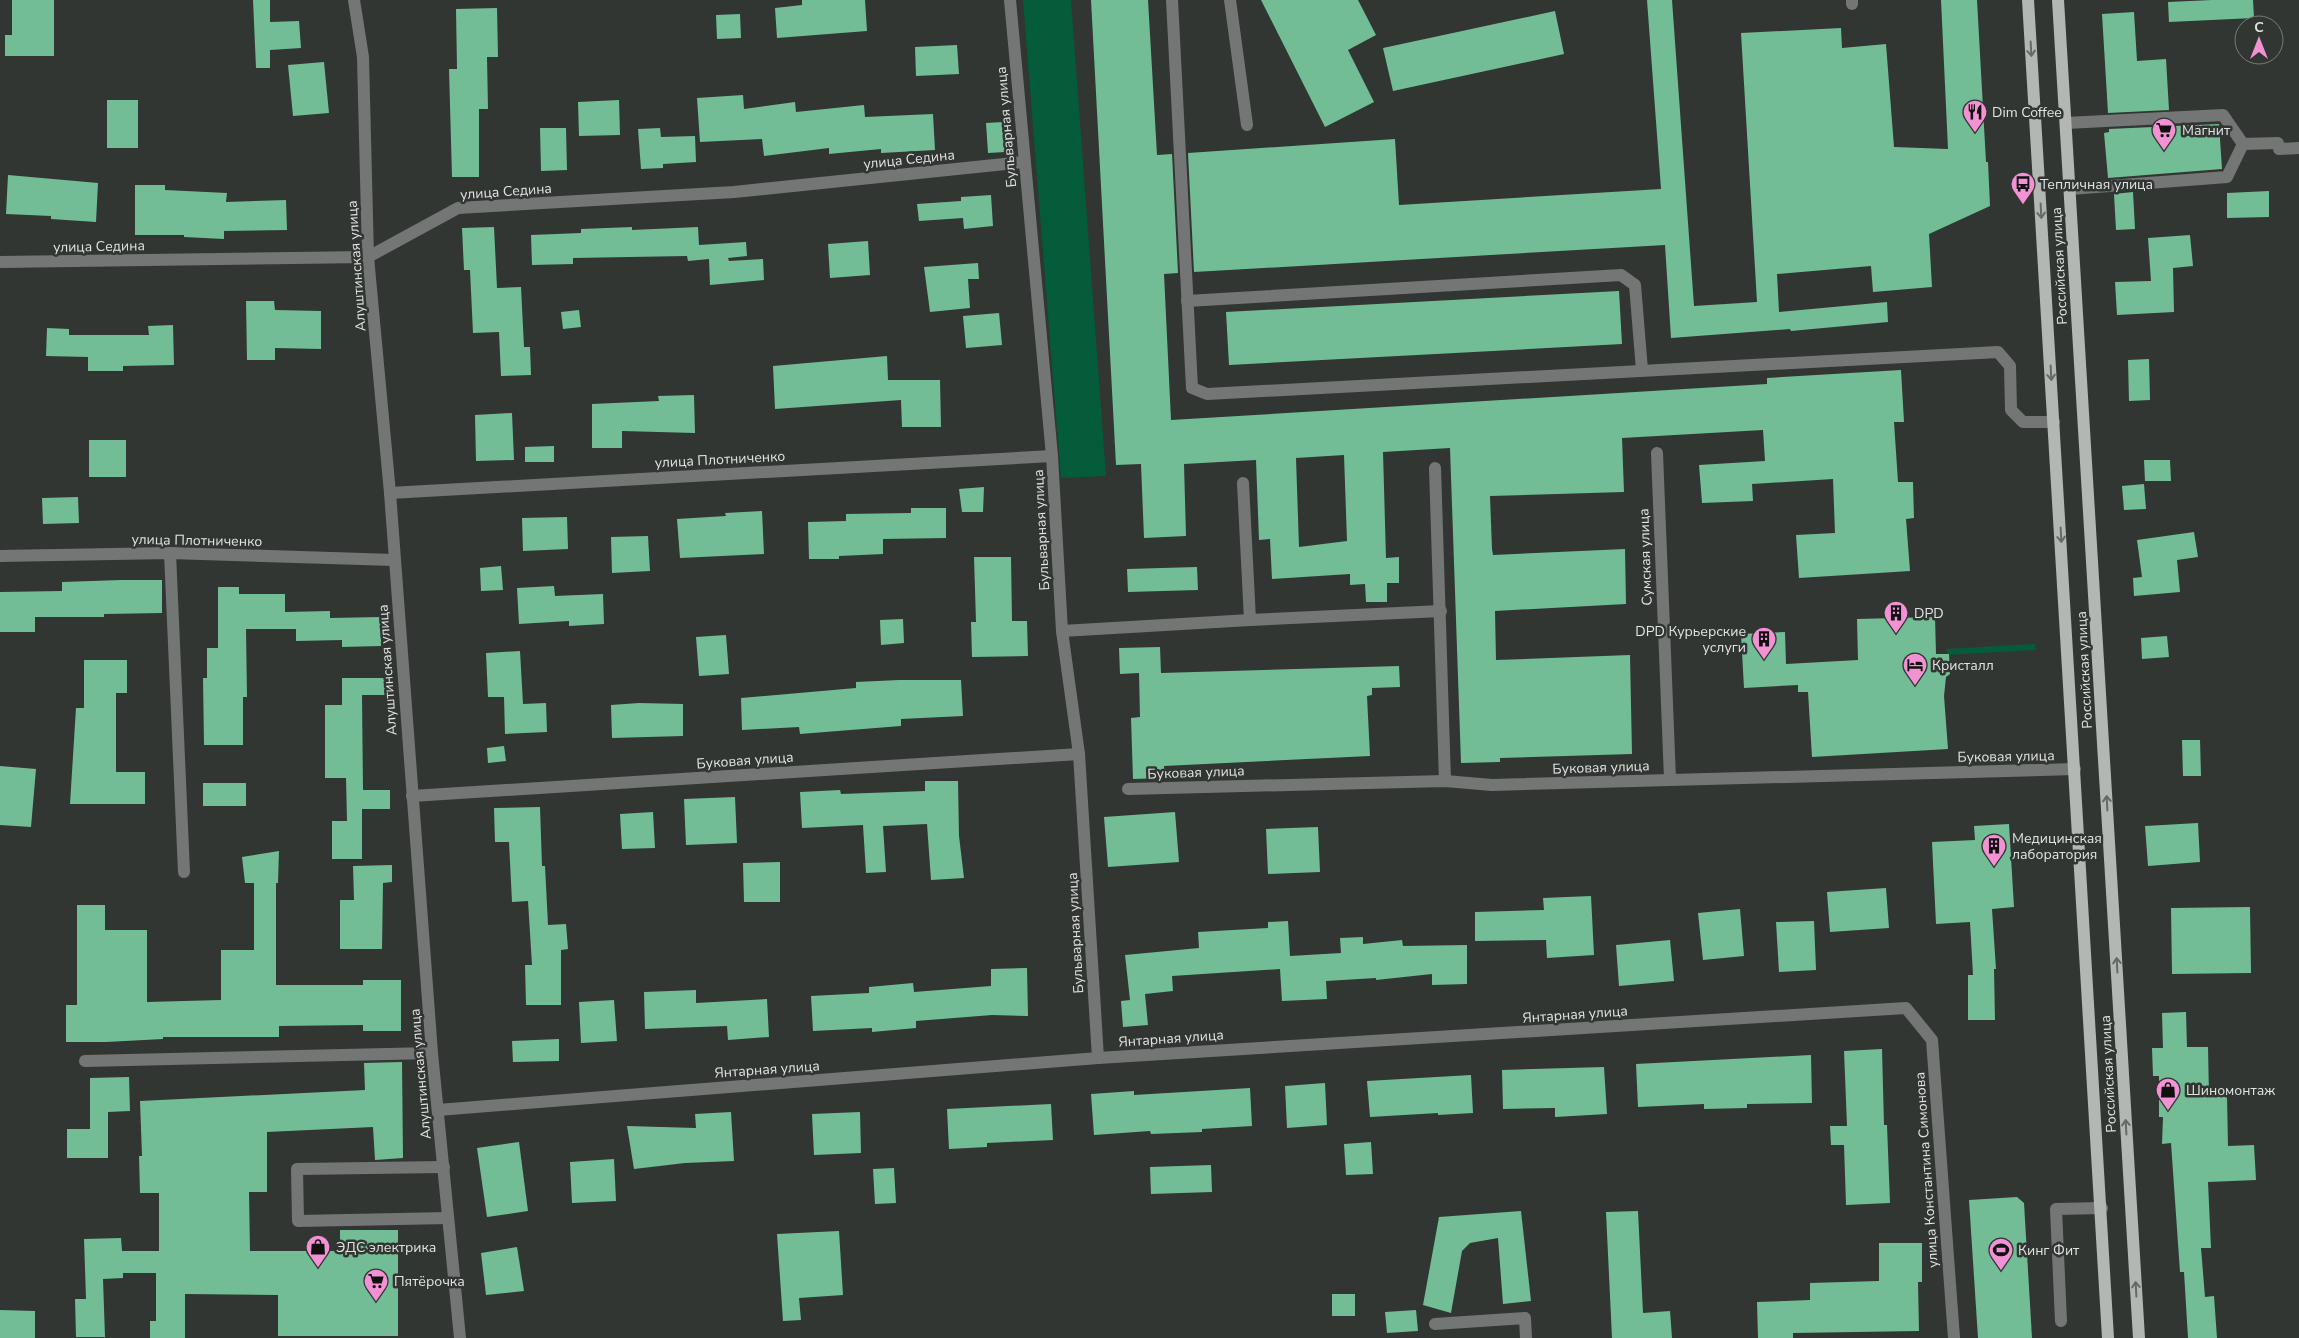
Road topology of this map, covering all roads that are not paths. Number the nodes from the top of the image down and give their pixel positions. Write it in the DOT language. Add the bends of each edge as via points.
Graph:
graph roads {
  1 [pos="354,0"];
  2 [pos="1010,0"];
  3 [pos="1172,0"];
  4 [pos="1230,0"];
  5 [pos="2028,0"];
  6 [pos="2058,0"];
  7 [pos="2066,123"];
  8 [pos="1247,125"];
  9 [pos="2243,144"];
  10 [pos="2299,148"];
  11 [pos="1024,162"];
  12 [pos="2070,189"];
  13 [pos="368,257"];
  14 [pos="0,262"];
  15 [pos="1187,301"];
  16 [pos="1642,370"];
  17 [pos="2054,422"];
  18 [pos="1656,453"];
  19 [pos="1052,456"];
  20 [pos="1435,468"];
  21 [pos="1243,483"];
  22 [pos="390,493"];
  23 [pos="170,553"];
  24 [pos="0,556"];
  25 [pos="394,560"];
  26 [pos="1441,611"];
  27 [pos="1250,620"];
  28 [pos="1062,632"];
  29 [pos="1079,754"];
  30 [pos="2075,769"];
  31 [pos="1670,779"];
  32 [pos="1445,781"];
  33 [pos="1128,789"];
  34 [pos="412,796"];
  35 [pos="184,872"];
  36 [pos="1906,1008"];
  37 [pos="432,1054"];
  38 [pos="1098,1058"];
  39 [pos="85,1061"];
  40 [pos="438,1110"];
  41 [pos="444,1167"];
  42 [pos="2102,1208"];
  43 [pos="448,1218"];
  44 [pos="2061,1321"];
  45 [pos="1435,1324"];
  46 [pos="2108,1337"];
  47 [pos="460,1338"];
  48 [pos="1526,1338"];
  49 [pos="1954,1338"];
  50 [pos="2139,1338"];
  1 -- 13 [label="street, Алуштинская улица" via="363,57"];
  2 -- 11 [label="street, Бульварная улица"];
  3 -- 15 [label="street"];
  4 -- 8 [label="street"];
  5 -- 17 [label="main road, Российская улица, one-way"];
  6 -- 7 [label="main road, Российская улица"];
  7 -- 9 [label="street" via="2223,115"];
  7 -- 12 [label="main road, Российская улица"];
  9 -- 10 [label="street"];
  9 -- 12 [label="street" via="2227,177"];
  11 -- 13 [label="street, улица Седина" via="734,192 458,208"];
  11 -- 19 [label="street, Бульварная улица"];
  50 -- 12 [label="main road, Российская улица, one-way"];
  13 -- 14 [label="street, улица Седина"];
  13 -- 22 [label="street, Алуштинская улица"];
  15 -- 16 [label="street" via="1621,275 1635,285"];
  15 -- 16 [label="street" via="1192,388 1207,394"];
  16 -- 17 [label="street" via="1998,352 2010,366 2011,410 2023,422"];
  17 -- 30 [label="main road, Российская улица, one-way"];
  18 -- 31 [label="street, Сумская улица"];
  19 -- 22 [label="street, улица Плотниченко"];
  19 -- 28 [label="street, Бульварная улица"];
  20 -- 26 [label="street"];
  21 -- 27 [label="street"];
  22 -- 25 [label="street, Алуштинская улица"];
  23 -- 24 [label="street, улица Плотниченко"];
  23 -- 25 [label="street, улица Плотниченко"];
  23 -- 35 [label="street"];
  25 -- 34 [label="street, Алуштинская улица"];
  26 -- 27 [label="street"];
  26 -- 32 [label="street"];
  27 -- 28 [label="street"];
  28 -- 29 [label="street, Бульварная улица"];
  29 -- 34 [label="street, Буковая улица"];
  29 -- 38 [label="street, Бульварная улица"];
  30 -- 31 [label="street, Буковая улица"];
  30 -- 42 [label="main road, Российская улица"];
  31 -- 32 [label="street, Буковая улица" via="1492,785"];
  32 -- 33 [label="street, Буковая улица"];
  34 -- 37 [label="street, Алуштинская улица"];
  36 -- 38 [label="street, Янтарная улица"];
  36 -- 49 [label="street, улица Константина Симонова" via="1932,1040"];
  37 -- 39 [label="street"];
  37 -- 40 [label="street, Алуштинская улица"];
  38 -- 40 [label="street, Янтарная улица"];
  40 -- 41 [label="street, Алуштинская улица"];
  41 -- 43 [label="street, Алуштинская улица"];
  41 -- 43 [label="street" via="297,1169 298,1221"];
  42 -- 44 [label="street" via="2056,1209"];
  42 -- 46 [label="main road, Российская улица"];
  43 -- 47 [label="street, Алуштинская улица"];
  45 -- 48 [label="street" via="1525,1318"];
}
